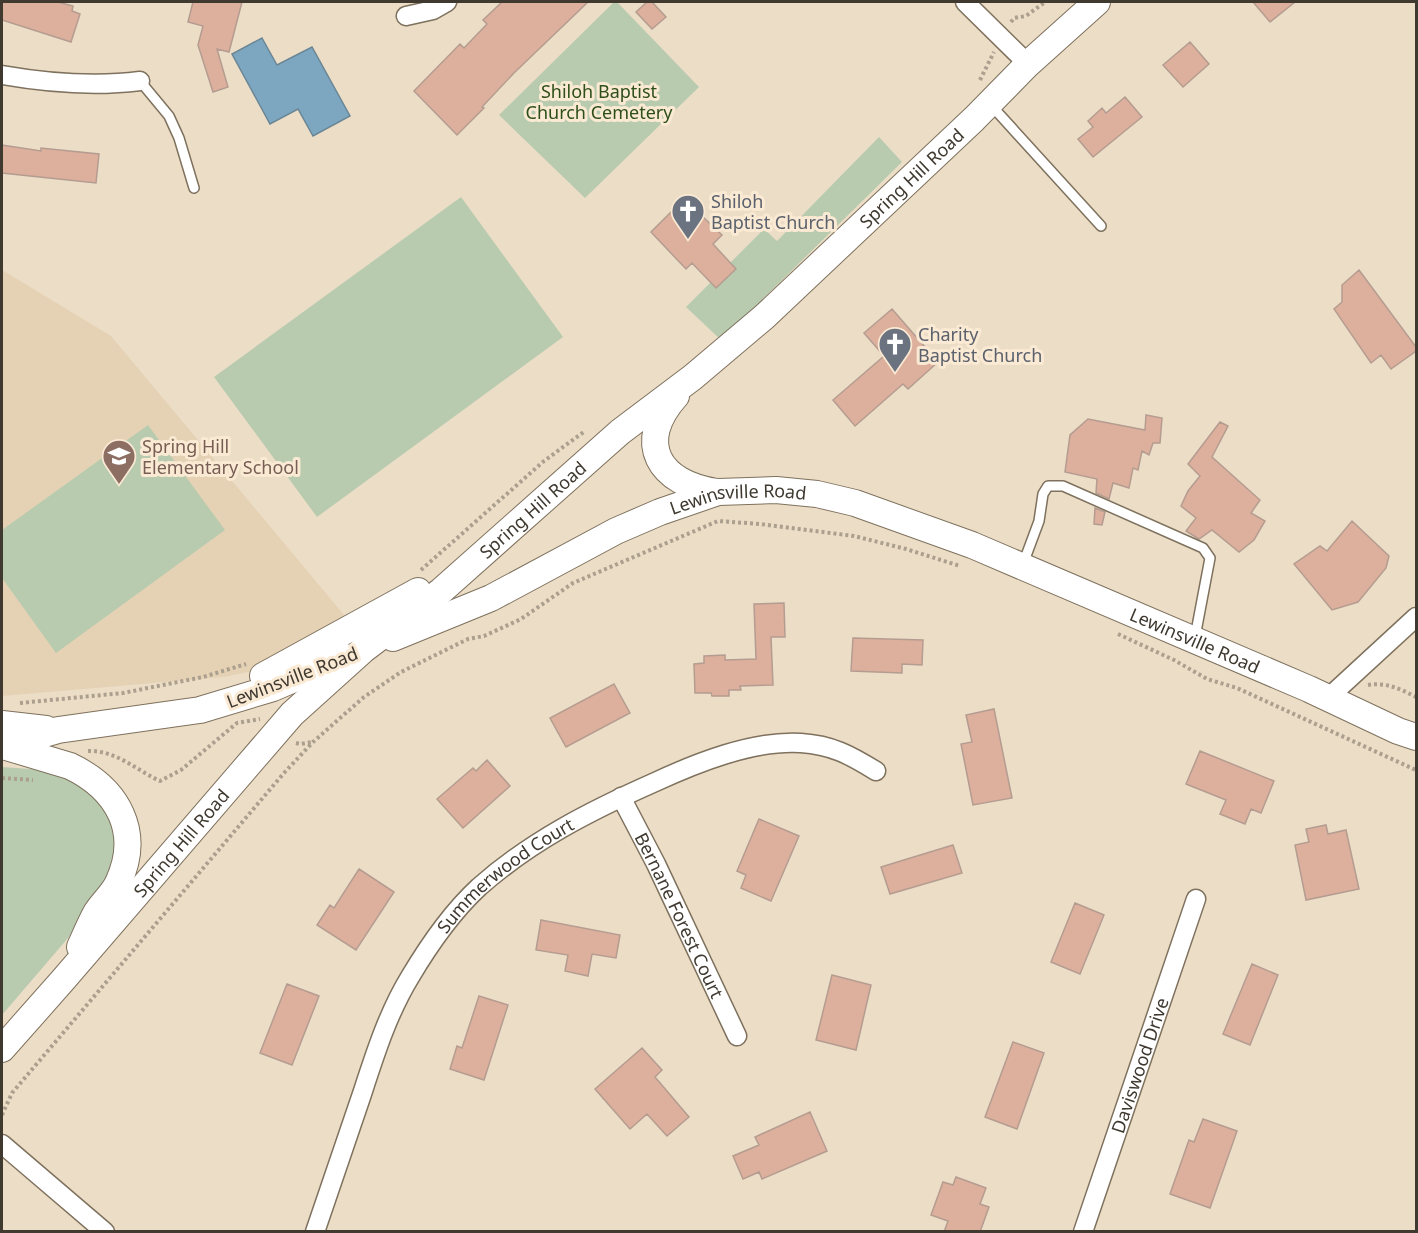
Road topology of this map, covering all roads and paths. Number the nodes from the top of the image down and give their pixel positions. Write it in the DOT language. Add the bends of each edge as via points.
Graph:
graph roads {
  1 [pos="447,2"];
  2 [pos="965,2"];
  3 [pos="1045,2"];
  4 [pos="1097,2"];
  5 [pos="406,16"];
  6 [pos="1003,39"];
  7 [pos="1028,64"];
  8 [pos="2,75"];
  9 [pos="140,81"];
  10 [pos="982,94"];
  11 [pos="194,188"];
  12 [pos="1101,226"];
  13 [pos="693,377"];
  14 [pos="593,426"];
  15 [pos="718,492"];
  16 [pos="510,529"];
  17 [pos="1022,566"];
  18 [pos="970,570"];
  19 [pos="419,572"];
  20 [pos="1416,617"];
  21 [pos="1109,630"];
  22 [pos="1194,640"];
  23 [pos="363,650"];
  24 [pos="253,662"];
  25 [pos="1336,691"];
  26 [pos="1416,697"];
  27 [pos="200,710"];
  28 [pos="261,718"];
  29 [pos="5,730"];
  30 [pos="1416,738"];
  31 [pos="70,766"];
  32 [pos="1416,770"];
  33 [pos="876,771"];
  34 [pos="2,778"];
  35 [pos="43,781"];
  36 [pos="621,797"];
  37 [pos="1196,899"];
  38 [pos="63,980"];
  39 [pos="737,1036"];
  40 [pos="2,1049"];
  41 [pos="2,1115"];
  42 [pos="2,1144"];
  43 [pos="105,1232"];
  44 [pos="315,1232"];
  45 [pos="1083,1232"];
  1 -- 5 [label="street" via="434,10"];
  2 -- 6 [label="street"];
  3 -- 6 [label="path" via="1026,16 1014,18"];
  4 -- 7 [label="main road, Spring Hill Road"];
  6 -- 7 [label="street"];
  6 -- 10 [label="path"];
  7 -- 10 [label="main road, Spring Hill Road"];
  8 -- 9 [label="street" via="79,85"];
  9 -- 11 [label="lane" via="169,116"];
  10 -- 12 [label="lane"];
  10 -- 13 [label="main road, Spring Hill Road" via="974,119 764,317"];
  13 -- 15 [label="main road" via="659,419 657,452 674,478 692,487"];
  13 -- 16 [label="main road, Spring Hill Road" via="620,432"];
  14 -- 19 [label="path" via="544,461"];
  15 -- 17 [label="main road, Lewinsville Road" via="776,490 855,503"];
  15 -- 23 [label="main road, Lewinsville Road" via="616,531 491,598"];
  16 -- 23 [label="main road, Spring Hill Road" via="441,591"];
  16 -- 27 [label="main road" via="405,600"];
  17 -- 22 [label="main road, Lewinsville Road"];
  17 -- 22 [label="lane" via="1039,521 1042,494 1048,486 1064,486 1203,548 1210,558"];
  18 -- 41 [label="path" via="854,536 718,521 573,583 521,618 401,672 364,697 284,773 12,1093"];
  20 -- 25 [label="street"];
  21 -- 32 [label="path" via="1207,679 1247,692"];
  22 -- 25 [label="main road, Lewinsville Road"];
  23 -- 27 [label="main road, Lewinsville Road" via="273,688"];
  23 -- 38 [label="main road, Spring Hill Road" via="292,714"];
  24 -- 29 [label="path" via="123,693"];
  25 -- 26 [label="path" via="1379,683"];
  25 -- 30 [label="main road, Lewinsville Road" via="1398,731"];
  27 -- 29 [label="main road, Lewinsville Road" via="58,730"];
  28 -- 31 [label="path" via="237,723 181,770 160,781 116,756 95,751 82,752"];
  29 -- 31 [label="main road"];
  31 -- 38 [label="main road" via="100,784 124,817 128,837 117,884 96,914"];
  33 -- 36 [label="street, Summerwood Court" via="849,754 824,746 774,744 715,757"];
  34 -- 35 [label="path"];
  36 -- 39 [label="street, Bernane Forest Court"];
  36 -- 44 [label="street, Summerwood Court" via="520,853 478,888 431,944 409,978 380,1040"];
  37 -- 45 [label="street, Daviswood Drive"];
  38 -- 40 [label="main road, Spring Hill Road"];
  42 -- 43 [label="street"];
}
